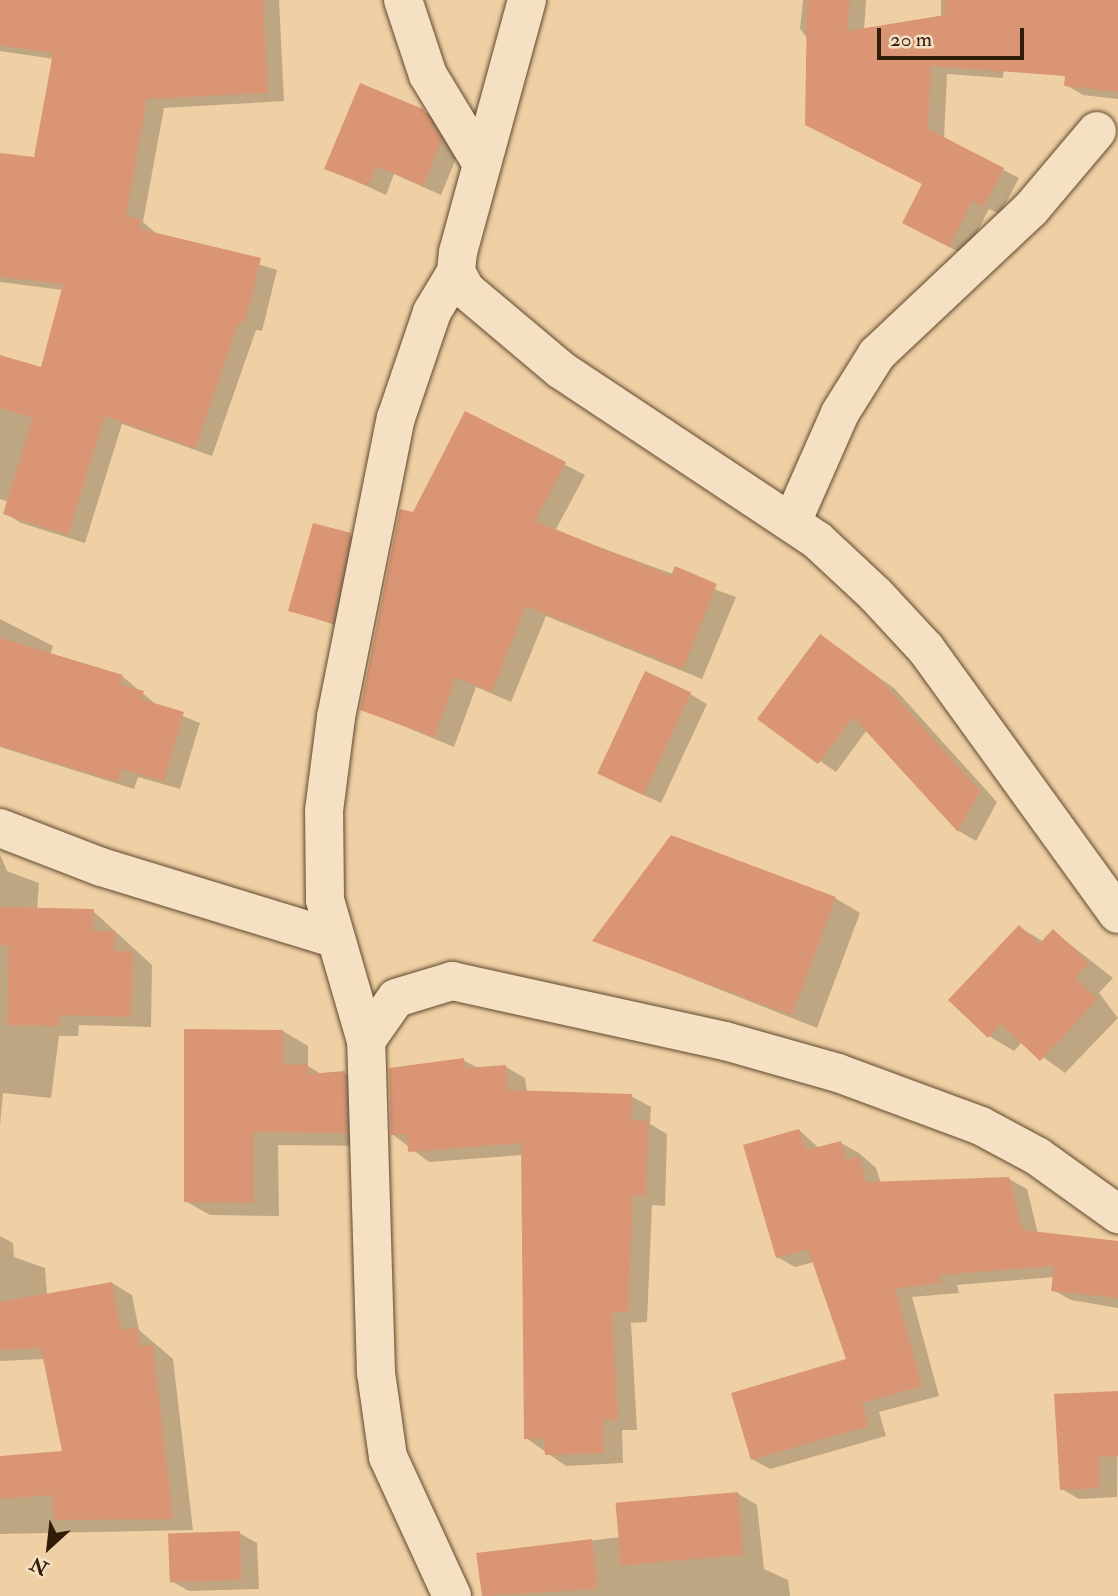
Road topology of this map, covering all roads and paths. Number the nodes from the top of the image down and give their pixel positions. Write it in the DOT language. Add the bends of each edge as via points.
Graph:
graph roads {
  1 [pos="403,0"];
  2 [pos="527,0"];
  3 [pos="1097,131"];
  4 [pos="482,164"];
  5 [pos="456,272"];
  6 [pos="792,522"];
  7 [pos="0,828"];
  8 [pos="1118,914"];
  9 [pos="333,937"];
  10 [pos="366,1041"];
  11 [pos="1118,1214"];
  12 [pos="452,1596"];
  1 -- 4 [label="street" via="428,75"];
  2 -- 4 [label="street"];
  3 -- 6 [label="street" via="1023,218 877,354 840,413"];
  4 -- 5 [label="street"];
  5 -- 6 [label="street" via="480,306 561,370"];
  5 -- 9 [label="street" via="432,312 396,418 336,717 321,866"];
  6 -- 8 [label="street" via="926,649"];
  7 -- 9 [label="street" via="101,867"];
  9 -- 10 [label="street"];
  10 -- 11 [label="street" via="396,998 452,981 725,1041 838,1073 981,1126 1037,1156"];
  10 -- 12 [label="street" via="382,1420 388,1457"];
}
